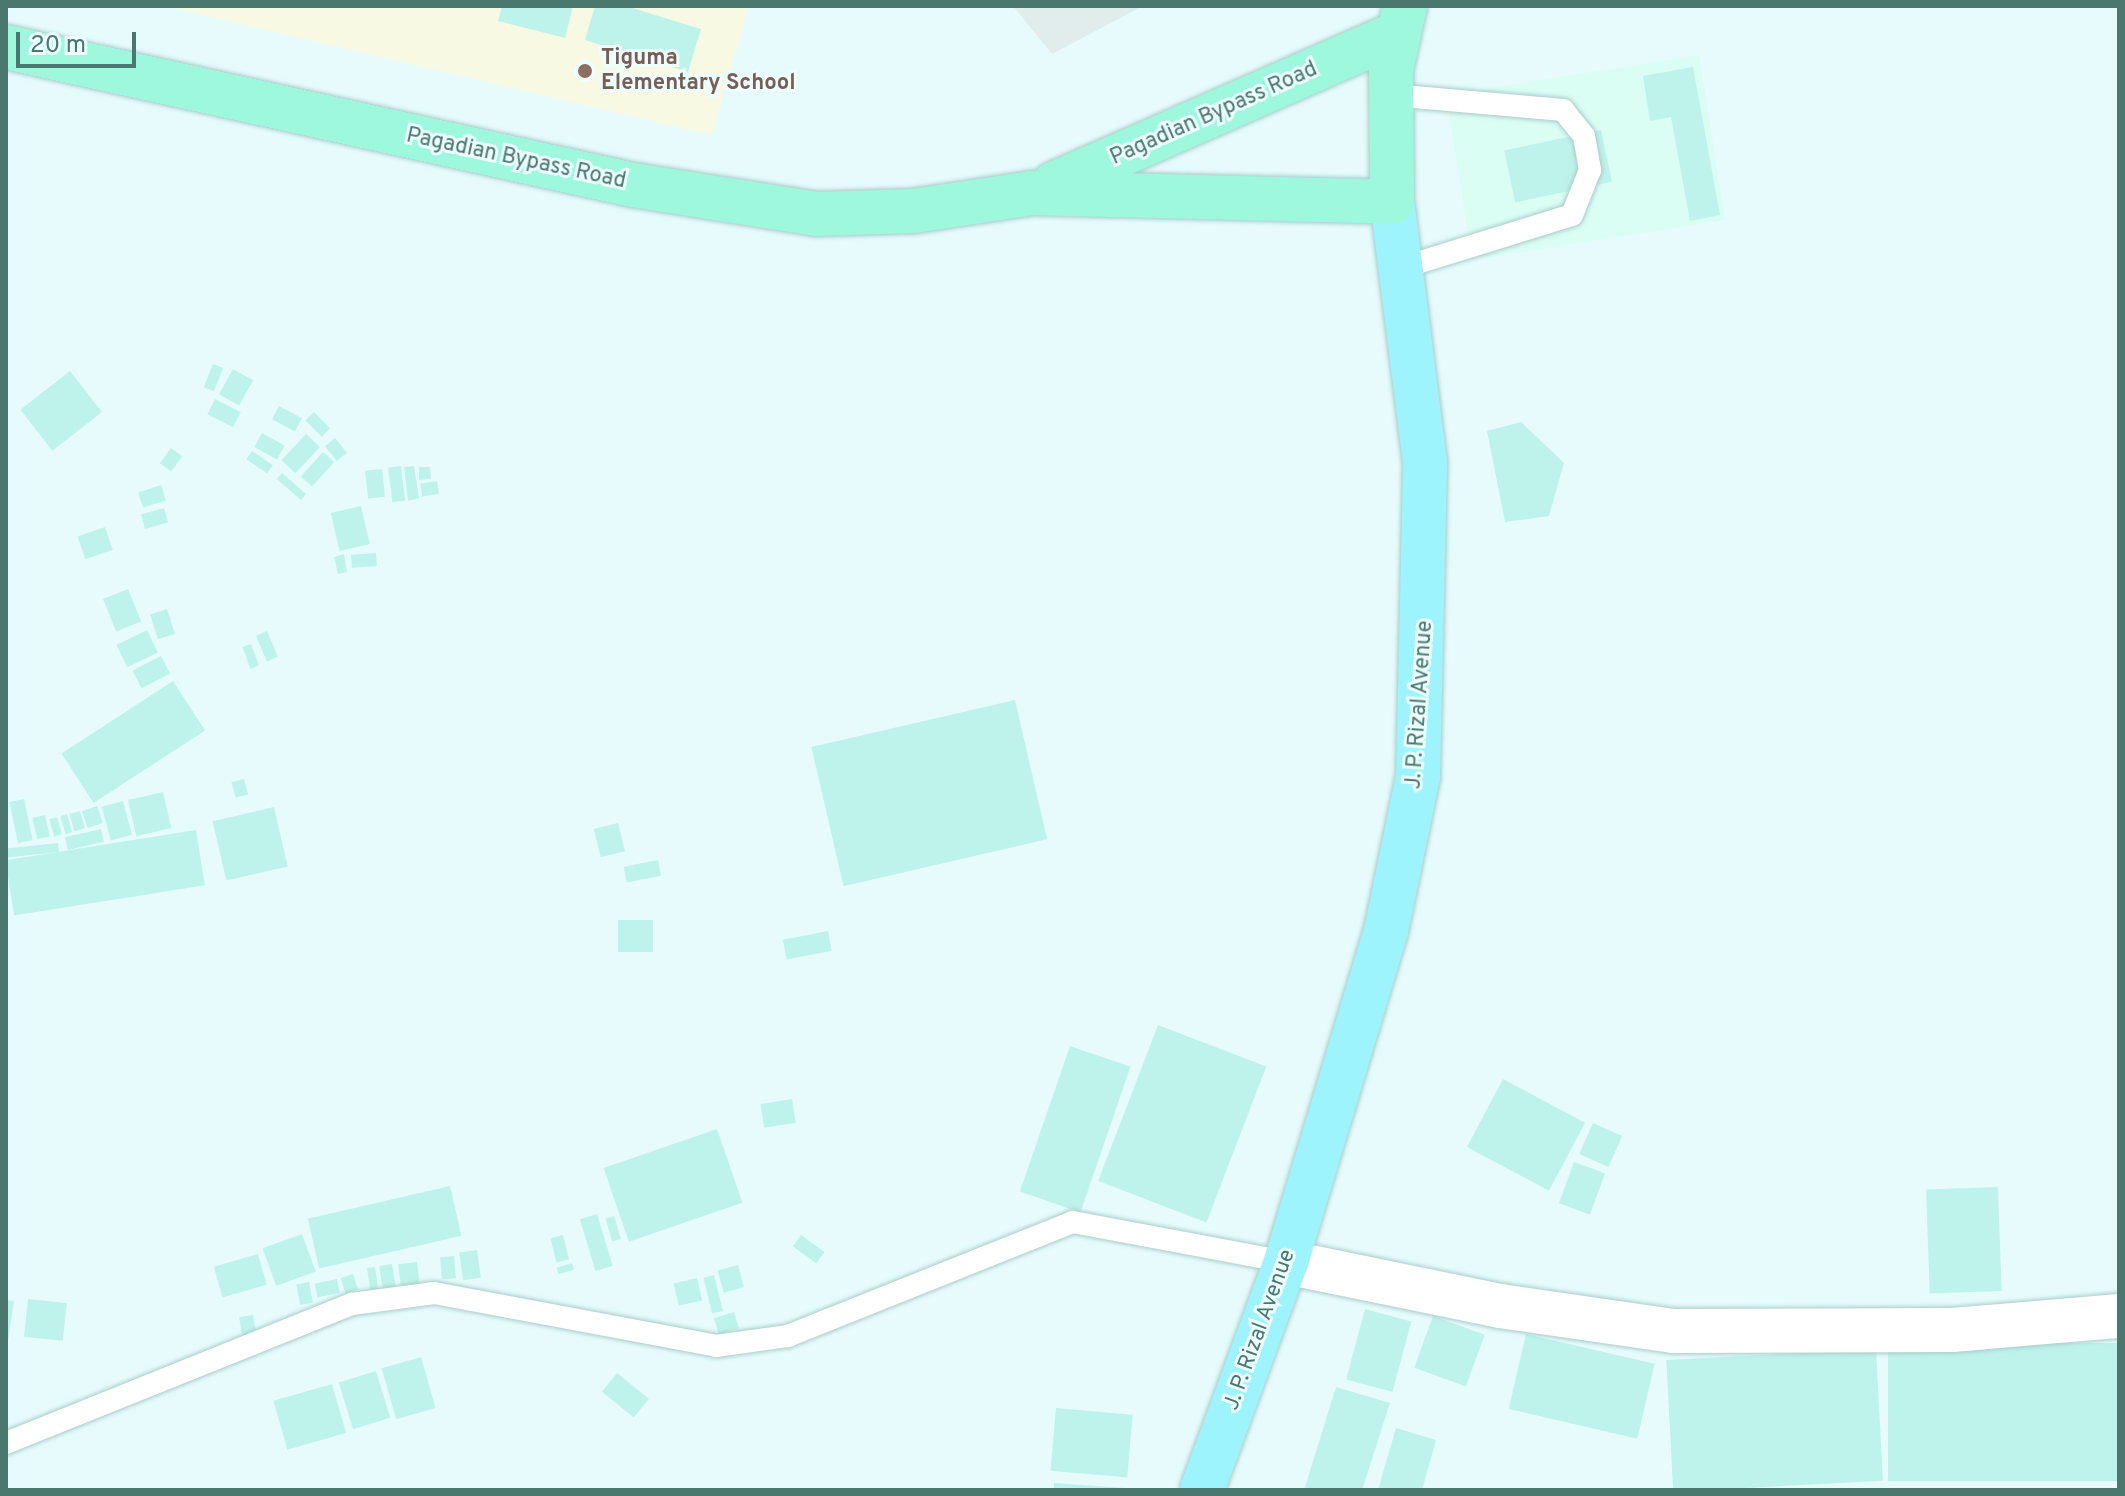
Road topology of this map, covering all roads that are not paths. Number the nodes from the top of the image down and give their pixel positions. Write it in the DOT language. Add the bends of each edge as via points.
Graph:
graph roads {
  1 [pos="1401,20"];
  2 [pos="6,47"];
  3 [pos="1391,95"];
  4 [pos="1031,193"];
  5 [pos="1392,202"];
  6 [pos="1401,268"];
  7 [pos="1286,1262"];
  8 [pos="2119,1316"];
  9 [pos="6,1443"];
  10 [pos="1202,1490"];
  1 -- 3 [label="highway, J. P. Rizal Avenue"];
  1 -- 4 [label="highway, Pagadian Bypass Road"];
  2 -- 4 [label="highway, Pagadian Bypass Road" via="725,203 865,215"];
  3 -- 5 [label="highway, J. P. Rizal Avenue"];
  3 -- 6 [label="lane" via="1563,110 1584,136 1590,170 1572,215"];
  4 -- 5 [label="highway, Pagadian Bypass Road"];
  5 -- 6 [label="main road, J. P. Rizal Avenue"];
  6 -- 7 [label="main road, J. P. Rizal Avenue" via="1425,462 1418,777 1386,931"];
  7 -- 8 [label="street" via="1673,1331 1952,1330"];
  7 -- 9 [label="lane" via="1073,1222 788,1336 716,1346 434,1293 352,1304"];
  7 -- 10 [label="main road, J. P. Rizal Avenue"];
}
